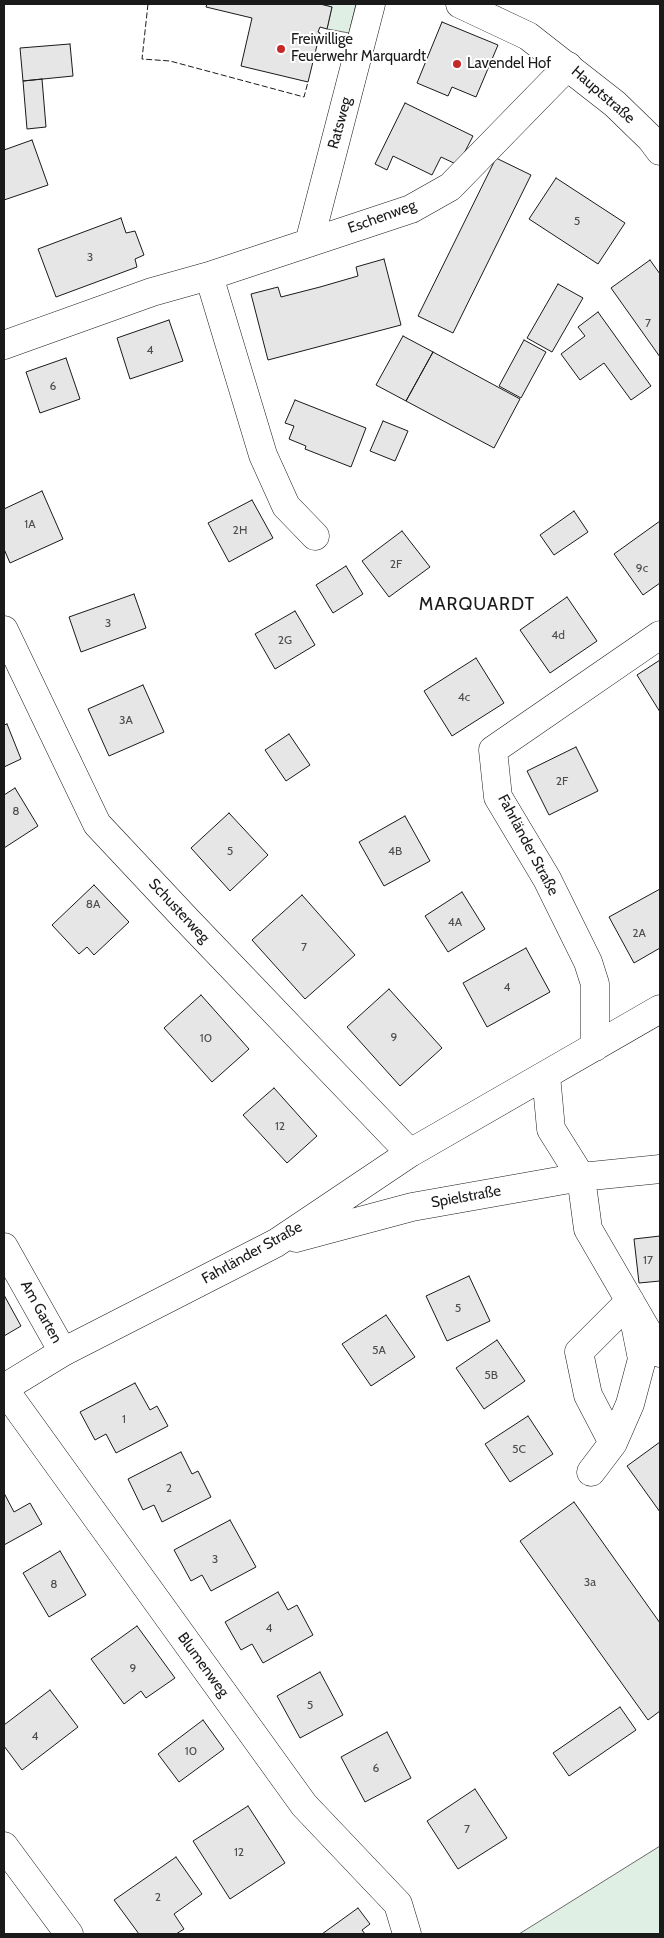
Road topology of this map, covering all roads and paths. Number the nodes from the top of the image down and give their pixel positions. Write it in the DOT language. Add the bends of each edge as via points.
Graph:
graph roads {
  1 [pos="371,4"];
  2 [pos="460,4"];
  3 [pos="568,66"];
  4 [pos="660,151"];
  5 [pos="309,242"];
  6 [pos="209,276"];
  7 [pos="4,345"];
  8 [pos="315,536"];
  9 [pos="4,630"];
  10 [pos="660,635"];
  11 [pos="660,1009"];
  12 [pos="595,1047"];
  13 [pos="546,1075"];
  14 [pos="410,1153"];
  15 [pos="660,1169"];
  16 [pos="581,1177"];
  17 [pos="276,1243"];
  18 [pos="4,1247"];
  19 [pos="630,1301"];
  20 [pos="63,1352"];
  21 [pos="660,1353"];
  22 [pos="4,1389"];
  23 [pos="613,1443"];
  24 [pos="591,1472"];
  25 [pos="4,1846"];
  26 [pos="69,1934"];
  27 [pos="407,1934"];
  1 -- 5 [label="street, Ratsweg"];
  2 -- 3 [label="street, Hauptstraße" via="528,36"];
  3 -- 4 [label="street, Hauptstraße" via="615,104"];
  3 -- 5 [label="street, Eschenweg" via="450,187 411,209"];
  5 -- 6 [label="street, Eschenweg"];
  6 -- 7 [label="street, Eschenweg" via="152,292"];
  6 -- 8 [label="street" via="263,455 286,506"];
  9 -- 14 [label="street, Schusterweg" via="97,824"];
  10 -- 12 [label="street, Fahrländer Straße" via="493,750 498,797 547,879 588,962 595,984"];
  11 -- 12 [label="street, Fahrländer Straße"];
  12 -- 13 [label="street, Fahrländer Straße"];
  13 -- 14 [label="street, Fahrländer Straße"];
  13 -- 16 [label="street" via="551,1129"];
  14 -- 17 [label="street, Fahrländer Straße"];
  15 -- 16 [label="street, Spielstraße"];
  16 -- 17 [label="street, Spielstraße" via="412,1207"];
  16 -- 19 [label="street" via="588,1229"];
  17 -- 20 [label="street, Fahrländer Straße"];
  18 -- 20 [label="street, Am Garten"];
  19 -- 21 [label="street"];
  19 -- 23 [label="street" via="642,1359 630,1404"];
  19 -- 23 [label="street" via="580,1352 588,1395"];
  20 -- 22 [label="street, Fahrländer Straße"];
  22 -- 27 [label="street, Blumenweg" via="304,1805 398,1904"];
  23 -- 24 [label="street"];
  25 -- 26 [label="street"];
}
